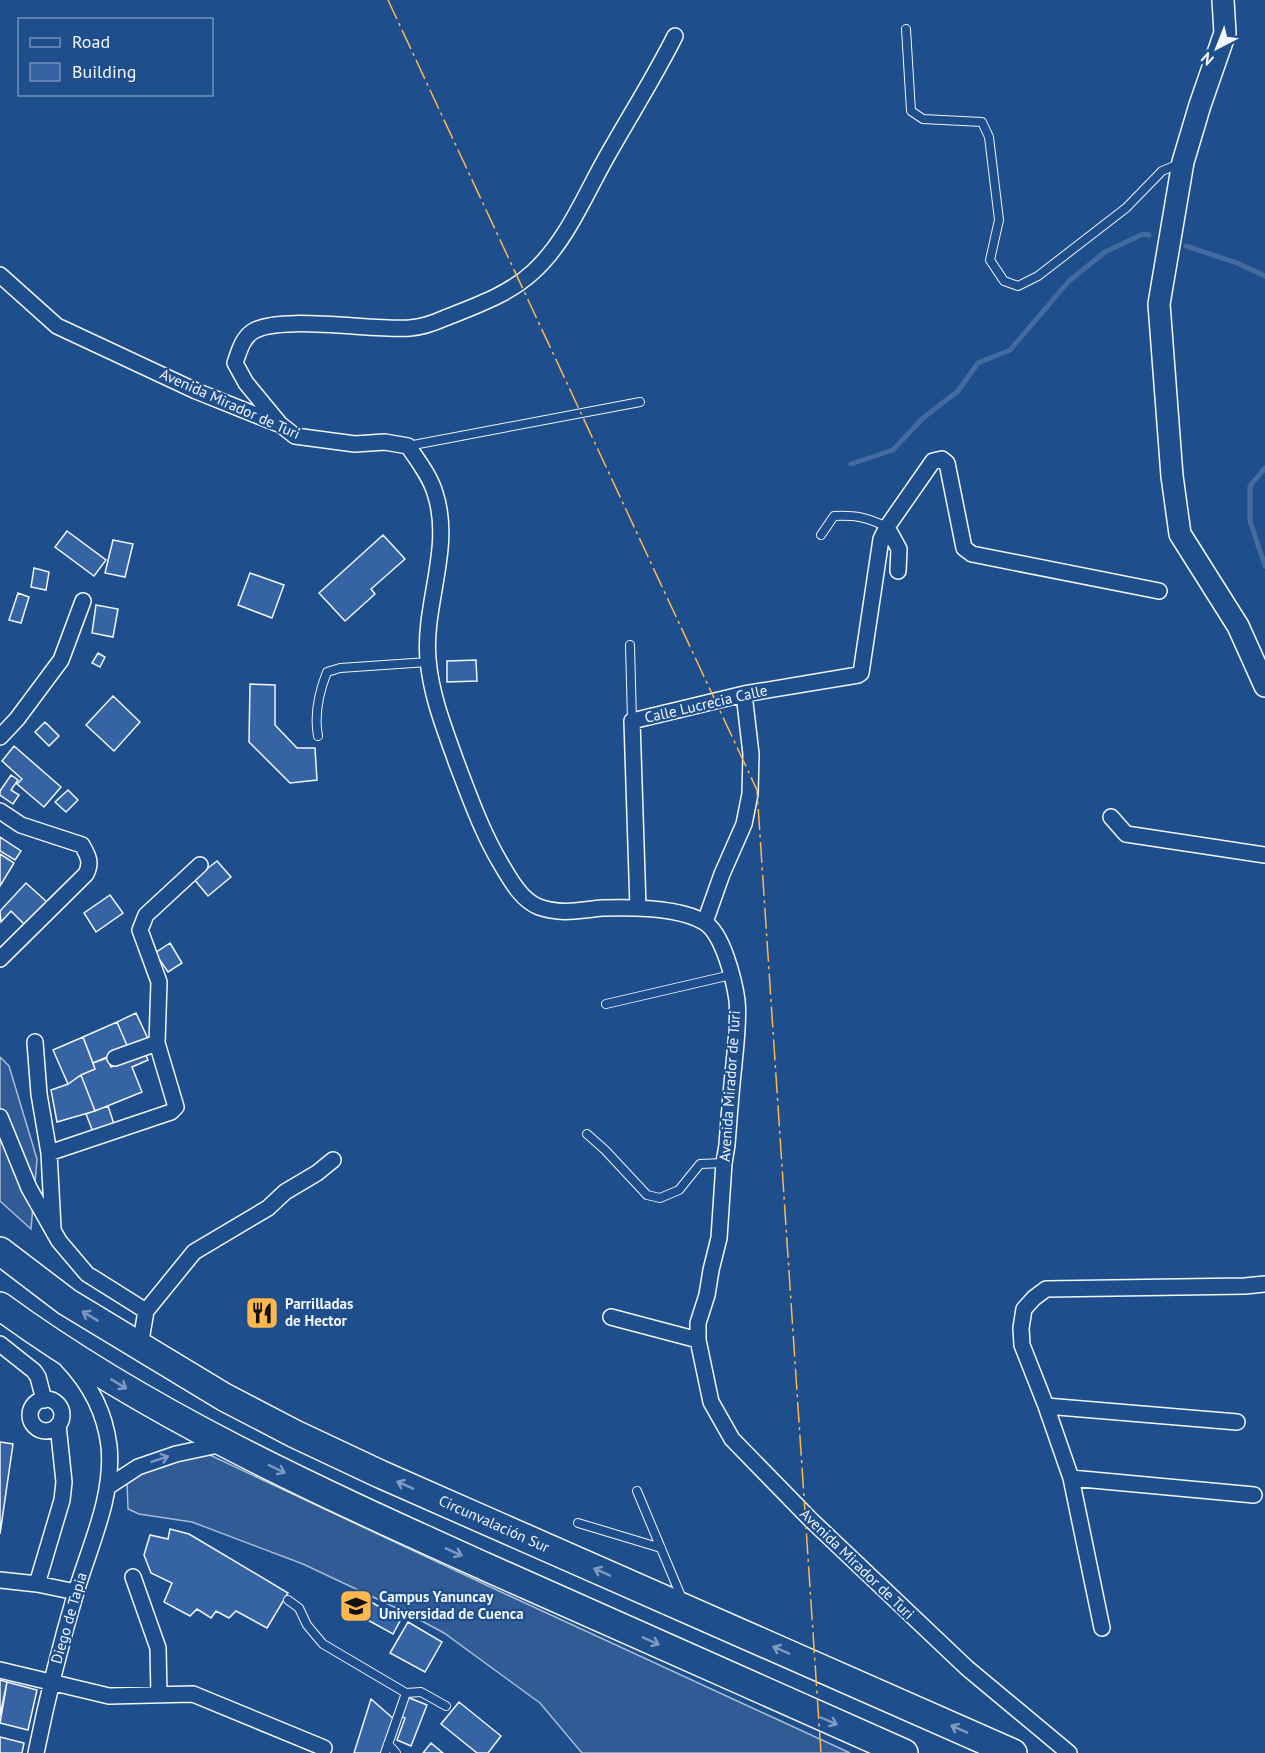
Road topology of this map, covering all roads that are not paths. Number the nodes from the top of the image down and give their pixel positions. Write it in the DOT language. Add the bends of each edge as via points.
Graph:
graph roads {
  1 [pos="1223,0"];
  2 [pos="906,29"];
  3 [pos="675,36"];
  4 [pos="1183,162"];
  5 [pos="0,275"];
  6 [pos="640,402"];
  7 [pos="281,425"];
  8 [pos="408,446"];
  9 [pos="887,527"];
  10 [pos="821,535"];
  11 [pos="898,571"];
  12 [pos="1159,591"];
  13 [pos="83,601"];
  14 [pos="630,645"];
  15 [pos="428,662"];
  16 [pos="1265,686"];
  17 [pos="744,694"];
  18 [pos="632,721"];
  19 [pos="318,736"];
  20 [pos="0,737"];
  21 [pos="0,811"];
  22 [pos="1111,817"];
  23 [pos="1265,855"];
  24 [pos="200,865"];
  25 [pos="638,908"];
  26 [pos="705,922"];
  27 [pos="0,959"];
  28 [pos="731,975"];
  29 [pos="606,1005"];
  30 [pos="35,1042"];
  31 [pos="157,1043"];
  32 [pos="115,1058"];
  33 [pos="0,1117"];
  34 [pos="587,1134"];
  35 [pos="49,1154"];
  36 [pos="333,1160"];
  37 [pos="724,1164"];
  38 [pos="53,1231"];
  39 [pos="0,1251"];
  40 [pos="1265,1284"];
  41 [pos="0,1306"];
  42 [pos="146,1311"];
  43 [pos="611,1317"];
  44 [pos="698,1340"];
  45 [pos="51,1343"];
  46 [pos="0,1344"];
  47 [pos="140,1346"];
  48 [pos="44,1400"];
  49 [pos="1046,1406"];
  50 [pos="1238,1422"];
  51 [pos="58,1425"];
  52 [pos="225,1443"];
  53 [pos="1071,1478"];
  54 [pos="109,1486"];
  55 [pos="638,1491"];
  56 [pos="1254,1495"];
  57 [pos="578,1523"];
  58 [pos="661,1548"];
  59 [pos="133,1577"];
  60 [pos="0,1580"];
  61 [pos="37,1584"];
  62 [pos="76,1592"];
  63 [pos="288,1600"];
  64 [pos="686,1608"];
  65 [pos="1102,1628"];
  66 [pos="0,1670"];
  67 [pos="51,1682"];
  68 [pos="406,1693"];
  69 [pos="159,1695"];
  70 [pos="446,1706"];
  71 [pos="388,1744"];
  72 [pos="324,1748"];
  73 [pos="36,1753"];
  74 [pos="385,1753"];
  75 [pos="396,1753"];
  76 [pos="904,1753"];
  77 [pos="1013,1753"];
  78 [pos="1069,1753"];
  1 -- 4 [label="main road" via="1225,33"];
  2 -- 4 [label="lane" via="911,111 923,119 982,122 989,137 999,219 990,260 1004,281 1018,286 1038,276 1126,208 1162,171"];
  3 -- 7 [label="street" via="570,224 548,257 506,292 434,323 411,328 283,323 253,331 240,347 235,363 246,383"];
  4 -- 16 [label="main road" via="1159,304 1180,534 1238,626"];
  5 -- 7 [label="street, Avenida Mirador de Turi" via="57,326 196,391"];
  6 -- 8 [label="lane"];
  7 -- 8 [label="street, Avenida Mirador de Turi" via="295,436"];
  8 -- 15 [label="street" via="427,475 440,512"];
  9 -- 10 [label="lane" via="856,515 834,516"];
  9 -- 11 [label="street" via="900,549"];
  9 -- 12 [label="street" via="933,461 942,459 950,474 964,548 972,554"];
  9 -- 17 [label="street, Calle Lucrecia Calle" via="881,539 863,668 858,675"];
  13 -- 20 [label="street" via="61,660"];
  14 -- 18 [label="lane"];
  15 -- 19 [label="lane" via="327,672 315,721"];
  15 -- 25 [label="street" via="434,696 474,809 500,863 521,895 538,907 574,913"];
  17 -- 18 [label="street, Calle Lucrecia Calle"];
  17 -- 26 [label="street" via="751,754 750,795 744,824"];
  18 -- 25 [label="street, Calle Lucrecia Calle"];
  21 -- 27 [label="street" via="21,825 82,844 90,865 86,874"];
  22 -- 23 [label="street" via="1126,834"];
  24 -- 31 [label="street" via="146,915 140,930 159,982"];
  25 -- 26 [label="street" via="664,910"];
  26 -- 28 [label="street, Avenida Mirador de Turi" via="714,933"];
  28 -- 29 [label="lane"];
  28 -- 37 [label="street, Avenida Mirador de Turi" via="738,1027"];
  30 -- 35 [label="street"];
  31 -- 32 [label="street"];
  31 -- 35 [label="street" via="176,1107"];
  33 -- 38 [label="street" via="29,1188"];
  34 -- 37 [label="lane" via="647,1195 660,1198 679,1190 700,1164"];
  35 -- 38 [label="street"];
  36 -- 42 [label="street" via="261,1213 194,1252"];
  37 -- 44 [label="street, Avenida Mirador de Turi" via="719,1238 698,1323"];
  38 -- 42 [label="street" via="87,1274"];
  47 -- 39 [label="highway, Circunvalación Sur, one-way" via="67,1302"];
  40 -- 49 [label="street" via="1046,1289 1024,1309 1021,1328 1022,1346"];
  41 -- 45 [label="highway"];
  42 -- 47 [label="street"];
  43 -- 44 [label="street"];
  44 -- 78 [label="street, Avenida Mirador de Turi" via="711,1402 732,1438 786,1496 914,1619"];
  45 -- 52 [label="highway, one-way"];
  45 -- 54 [label="street, Diego de Tapia" via="76,1369 99,1404 109,1445"];
  46 -- 48 [label="street" via="34,1371"];
  64 -- 47 [label="highway, Circunvalación Sur, one-way" via="295,1434"];
  48 -- 51 [label="street" via="59,1407"];
  48 -- 51 [label="street" via="33,1406 32,1423 48,1431"];
  49 -- 50 [label="street"];
  49 -- 53 [label="street"];
  51 -- 61 [label="street" via="62,1500"];
  54 -- 52 [label="street, one-way" via="138,1467"];
  52 -- 76 [label="highway, one-way" via="343,1502"];
  53 -- 56 [label="street"];
  53 -- 65 [label="street"];
  54 -- 62 [label="street, Diego de Tapia"];
  55 -- 58 [label="lane"];
  57 -- 58 [label="lane"];
  58 -- 64 [label="lane"];
  59 -- 69 [label="street" via="158,1648"];
  60 -- 61 [label="street"];
  61 -- 62 [label="street"];
  62 -- 67 [label="street, Diego de Tapia"];
  63 -- 68 [label="lane" via="299,1608 323,1644"];
  77 -- 64 [label="highway, Circunvalación Sur, one-way"];
  66 -- 67 [label="street"];
  67 -- 69 [label="street" via="109,1696"];
  67 -- 73 [label="street, Diego de Tapia"];
  68 -- 70 [label="lane" via="421,1692"];
  68 -- 71 [label="lane"];
  69 -- 72 [label="street" via="193,1694"];
  71 -- 74 [label="lane"];
  71 -- 75 [label="lane"];
}
